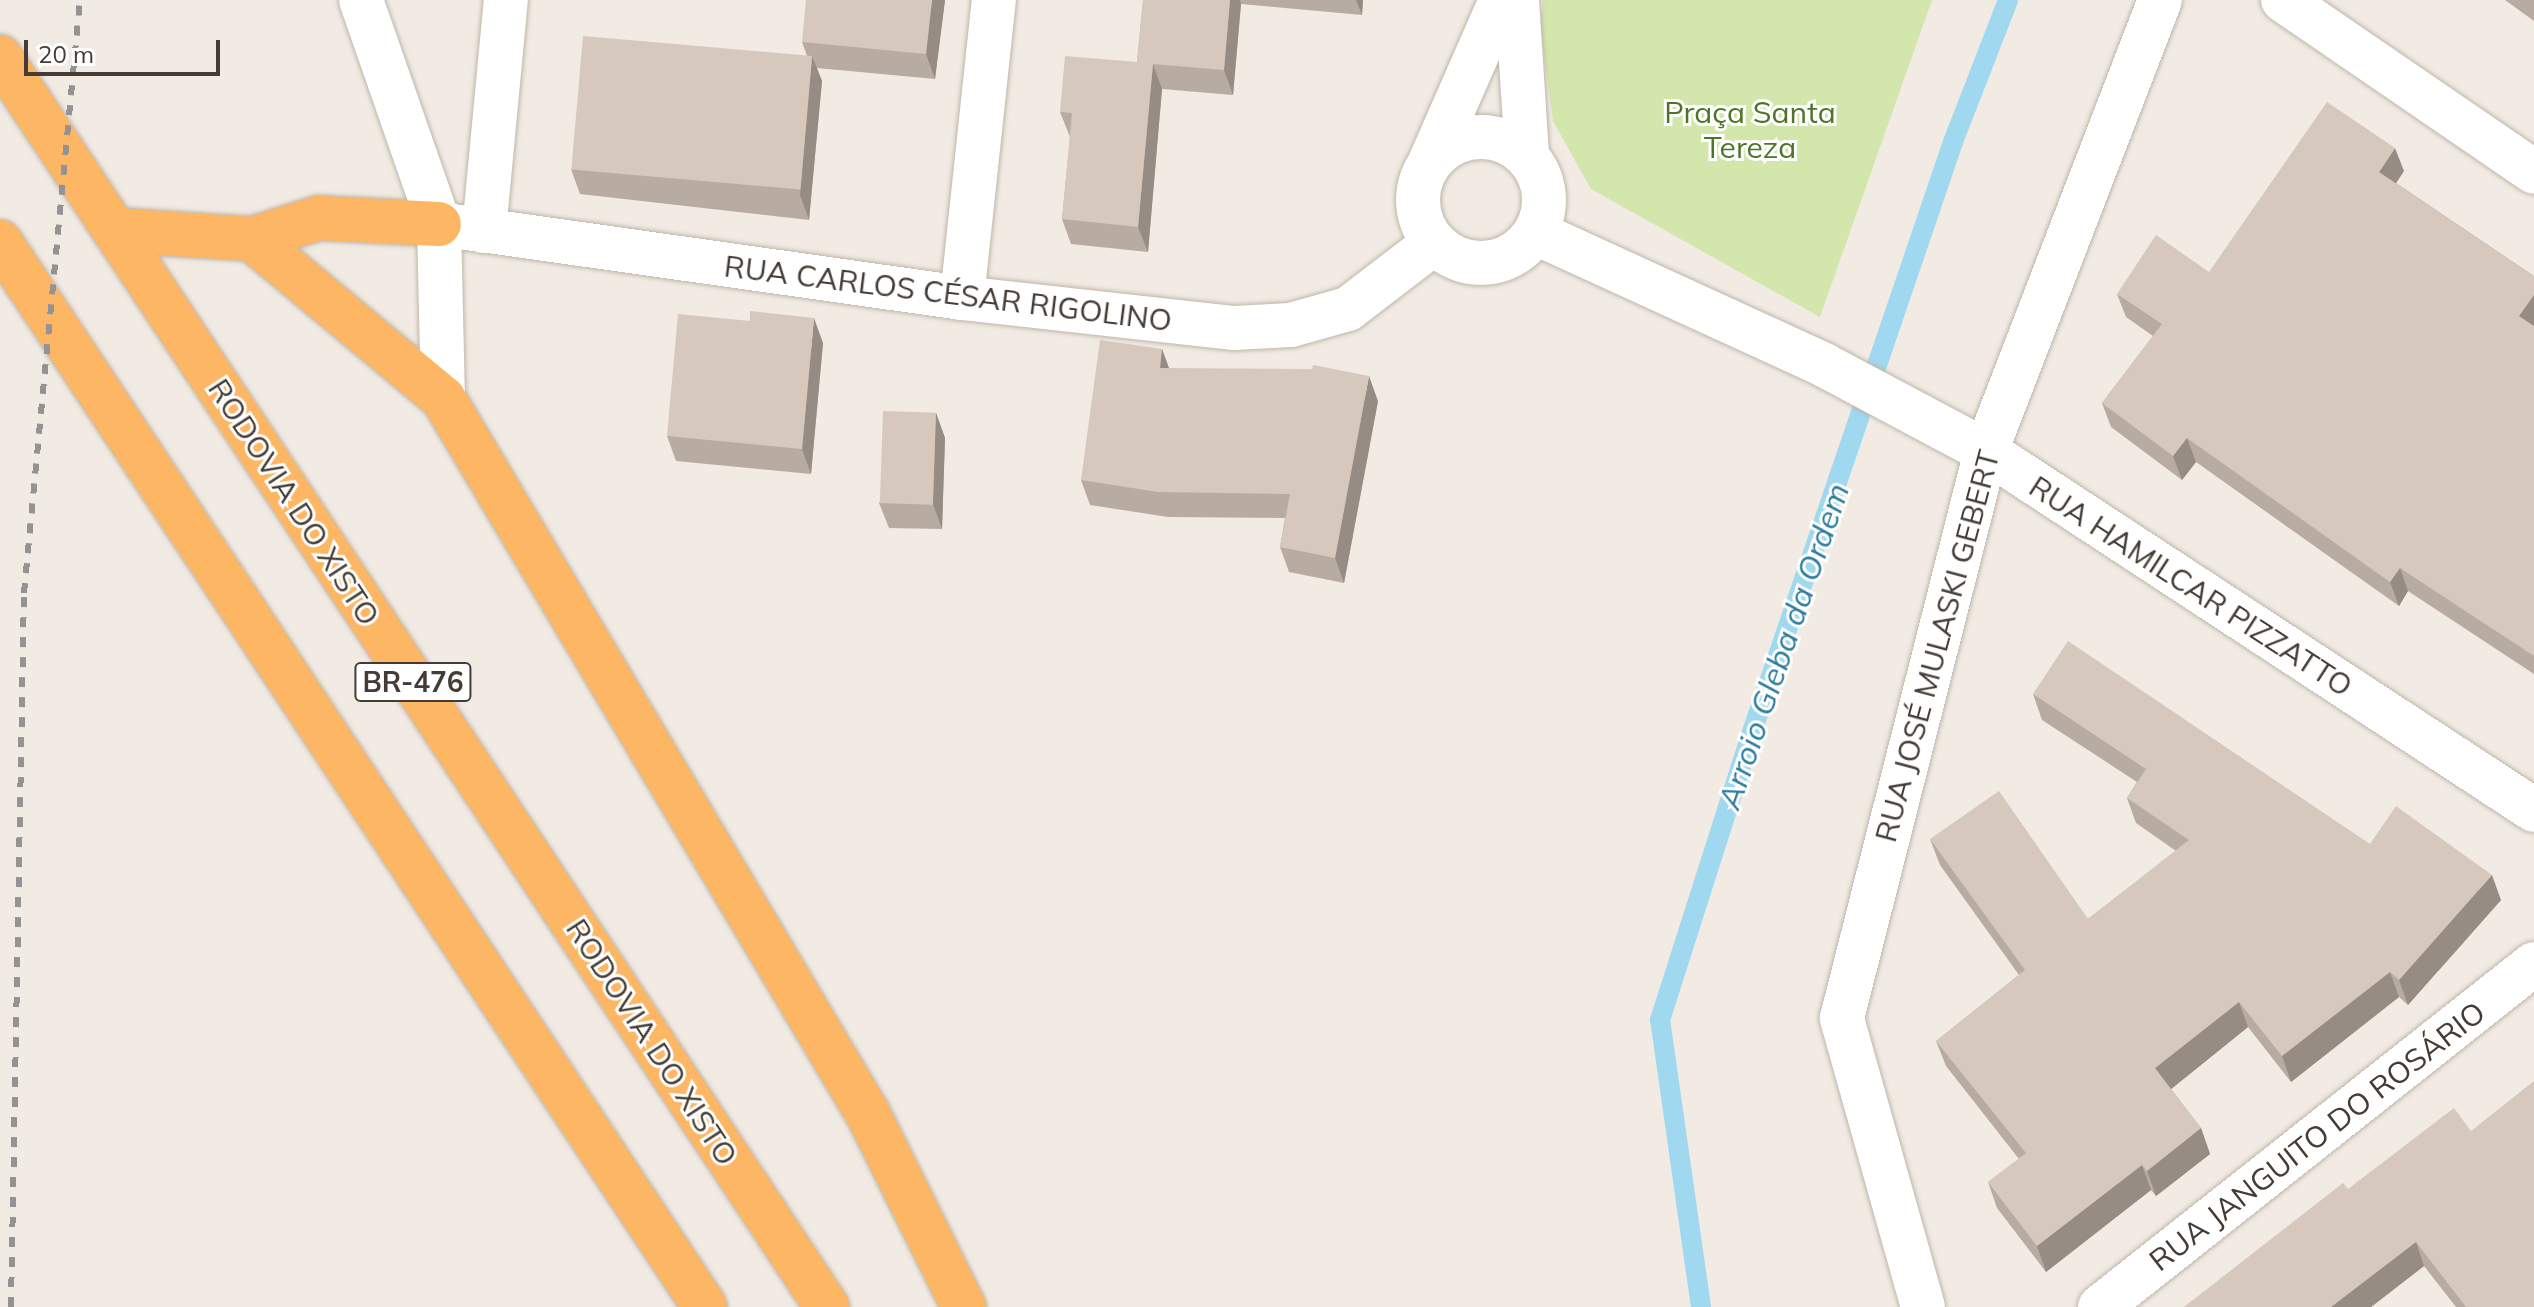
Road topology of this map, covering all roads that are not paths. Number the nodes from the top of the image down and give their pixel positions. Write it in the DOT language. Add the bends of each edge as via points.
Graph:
graph roads {
  1 [pos="361,0"];
  2 [pos="506,0"];
  3 [pos="994,0"];
  4 [pos="1501,0"];
  5 [pos="1517,0"];
  6 [pos="2160,0"];
  7 [pos="2283,0"];
  8 [pos="0,57"];
  9 [pos="1527,156"];
  10 [pos="1430,162"];
  11 [pos="2534,172"];
  12 [pos="439,224"];
  13 [pos="114,230"];
  14 [pos="484,231"];
  15 [pos="1536,233"];
  16 [pos="252,239"];
  17 [pos="0,242"];
  18 [pos="1434,243"];
  19 [pos="962,298"];
  20 [pos="443,398"];
  21 [pos="1971,443"];
  22 [pos="2534,810"];
  23 [pos="2534,964"];
  24 [pos="705,1307"];
  25 [pos="827,1307"];
  26 [pos="964,1307"];
  27 [pos="1923,1307"];
  28 [pos="2100,1307"];
  1 -- 12 [label="street"];
  2 -- 14 [label="street"];
  3 -- 19 [label="street"];
  4 -- 10 [label="street"];
  5 -- 9 [label="street"];
  6 -- 21 [label="street, RUA JOSÉ MULASKI GEBERT"];
  7 -- 11 [label="street"];
  8 -- 13 [label="highway, RODOVIA DO XISTO / BR-476"];
  9 -- 10 [label="street" via="1510,142 1467,138"];
  9 -- 15 [label="street" via="1544,195"];
  10 -- 18 [label="street" via="1420,181 1418,203 1422,224"];
  12 -- 14 [label="street, RUA CARLOS CÉSAR RIGOLINO"];
  12 -- 16 [label="highway" via="319,218"];
  12 -- 20 [label="street"];
  13 -- 16 [label="highway"];
  13 -- 25 [label="highway, RODOVIA DO XISTO / BR-476"];
  14 -- 19 [label="street, RUA CARLOS CÉSAR RIGOLINO"];
  15 -- 18 [label="street" via="1507,259 1488,263 1468,262"];
  15 -- 21 [label="street, RUA HAMILCAR PIZZATTO" via="1824,365"];
  16 -- 20 [label="highway"];
  17 -- 24 [label="highway, BR-476"];
  18 -- 19 [label="street, RUA CARLOS CÉSAR RIGOLINO" via="1348,309 1291,325 1176,324"];
  20 -- 26 [label="highway" via="868,1114"];
  21 -- 22 [label="street, RUA HAMILCAR PIZZATTO"];
  21 -- 27 [label="street, RUA JOSÉ MULASKI GEBERT" via="1842,1018"];
  23 -- 28 [label="street, RUA JANGUITO DO ROSÁRIO"];
}
